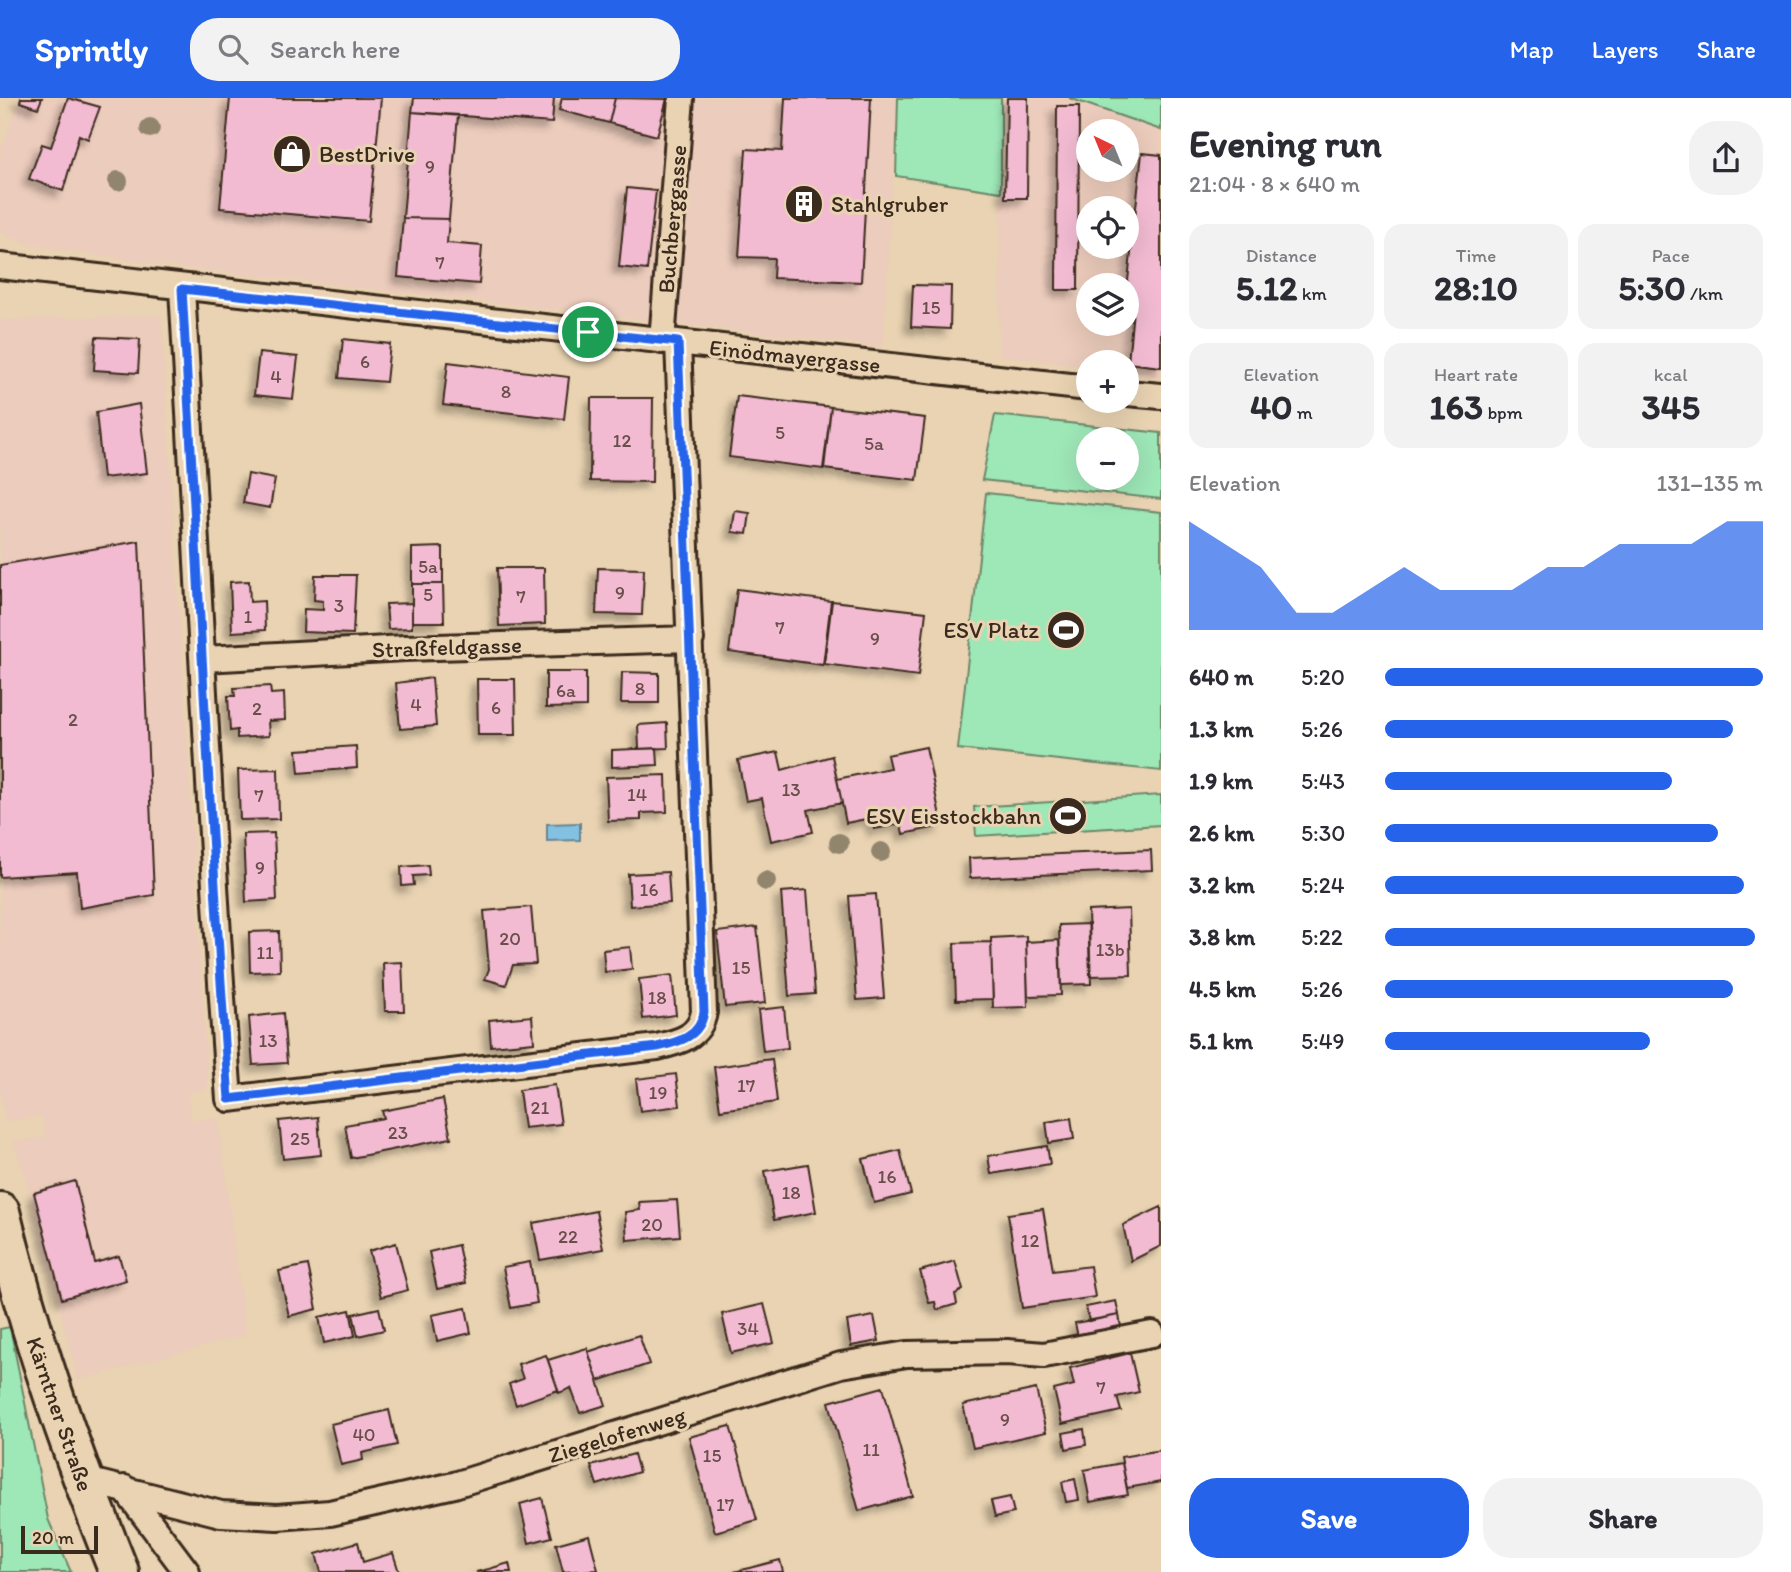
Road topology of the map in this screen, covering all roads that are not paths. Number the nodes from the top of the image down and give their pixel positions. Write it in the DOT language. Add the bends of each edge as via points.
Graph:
graph roads {
  1 [pos="681,98"];
  2 [pos="0,266"];
  3 [pos="182,289"];
  4 [pos="670,342"];
  5 [pos="1076,387"];
  6 [pos="1139,394"];
  7 [pos="1161,396"];
  8 [pos="691,639"];
  9 [pos="204,659"];
  10 [pos="0,1212"];
  11 [pos="1152,1334"];
  12 [pos="82,1479"];
  13 [pos="124,1488"];
  14 [pos="119,1572"];
  15 [pos="187,1572"];
  1 -- 4 [label="street, Buchberggasse"];
  2 -- 3 [label="street, Einödmayergasse"];
  3 -- 4 [label="street, Einödmayergasse"];
  3 -- 9 [label="street"];
  4 -- 5 [label="street, Einödmayergasse"];
  4 -- 8 [label="street, Buchberggasse"];
  6 -- 7 [label="street"];
  8 -- 9 [label="street, Straßfeldgasse"];
  8 -- 9 [label="street, Buchberggasse" via="704,1012 696,1031 657,1047 229,1099 210,836"];
  10 -- 12 [label="main road, Kärntner Straße" via="25,1311"];
  11 -- 13 [label="street, Ziegelofenweg" via="1044,1355 907,1354 841,1365 454,1485 330,1513 277,1517 221,1514"];
  12 -- 13 [label="street, Ziegelofenweg"];
  12 -- 14 [label="main road, Kärntner Straße"];
  13 -- 15 [label="street"];
}
